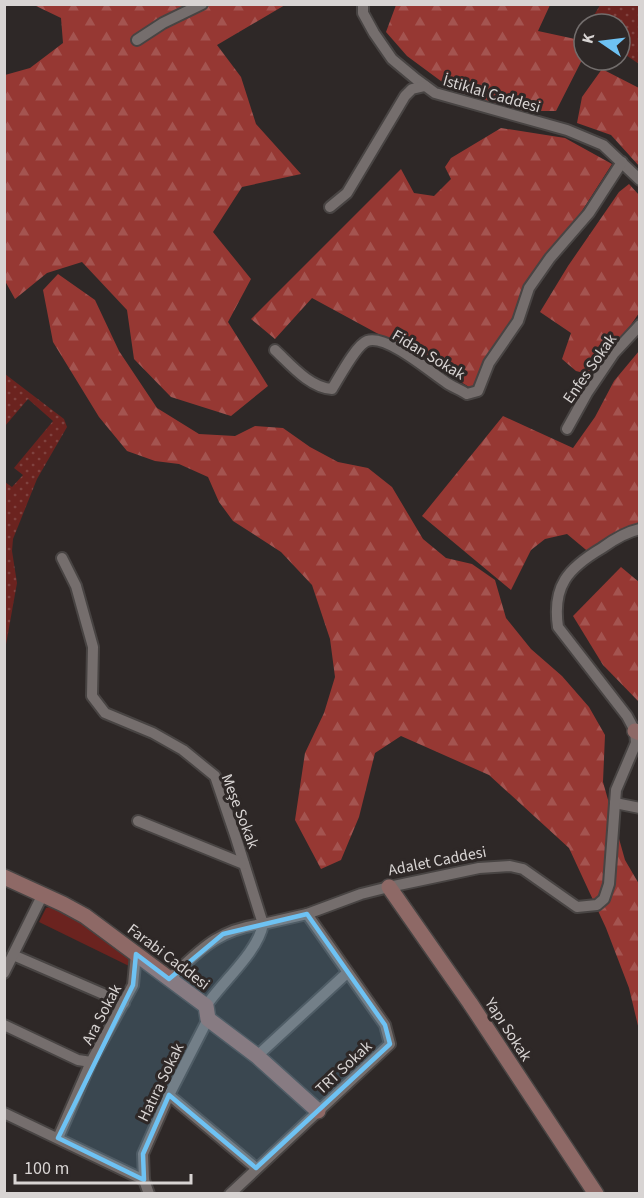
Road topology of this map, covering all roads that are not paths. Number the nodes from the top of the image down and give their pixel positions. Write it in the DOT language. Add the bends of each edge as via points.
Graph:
graph roads {
  1 [pos="202,4"];
  2 [pos="363,4"];
  3 [pos="137,40"];
  4 [pos="425,86"];
  5 [pos="622,162"];
  6 [pos="639,180"];
  7 [pos="330,207"];
  8 [pos="639,325"];
  9 [pos="275,350"];
  10 [pos="567,429"];
  11 [pos="639,529"];
  12 [pos="62,558"];
  13 [pos="637,732"];
  14 [pos="615,804"];
  15 [pos="639,808"];
  16 [pos="138,821"];
  17 [pos="244,864"];
  18 [pos="4,877"];
  19 [pos="389,887"];
  20 [pos="43,894"];
  21 [pos="307,914"];
  22 [pos="262,924"];
  23 [pos="136,954"];
  24 [pos="13,955"];
  25 [pos="4,973"];
  26 [pos="347,973"];
  27 [pos="169,979"];
  28 [pos="124,1003"];
  29 [pos="207,1013"];
  30 [pos="4,1025"];
  31 [pos="257,1056"];
  32 [pos="92,1062"];
  33 [pos="169,1095"];
  34 [pos="318,1111"];
  35 [pos="4,1113"];
  36 [pos="58,1138"];
  37 [pos="256,1168"];
  38 [pos="144,1180"];
  39 [pos="149,1194"];
  40 [pos="230,1194"];
  41 [pos="596,1194"];
  1 -- 3 [label="street"];
  2 -- 4 [label="street, İstiklal Caddesi" via="363,13 392,59"];
  4 -- 5 [label="street, İstiklal Caddesi" via="435,93 567,130 603,145"];
  4 -- 7 [label="street" via="405,96 347,193"];
  5 -- 6 [label="street, İstiklal Caddesi"];
  5 -- 9 [label="street, Fidan Sokak" via="590,213 529,288 518,321 489,363 478,391 467,394 394,346 378,341 359,346 332,389 323,389 299,373"];
  8 -- 10 [label="street, Enfes Sokak" via="609,361"];
  11 -- 13 [label="street" via="612,541 566,575 555,612 558,627"];
  12 -- 17 [label="street, Meşe Sokak" via="76,586 93,647 92,696 105,713 183,750 215,776"];
  13 -- 14 [label="street, Adalet Caddesi" via="616,790"];
  14 -- 15 [label="street"];
  14 -- 19 [label="street, Adalet Caddesi" via="609,884 604,899 597,905 576,907 523,869 510,866 479,868"];
  16 -- 17 [label="street"];
  17 -- 22 [label="street, Meşe Sokak"];
  18 -- 20 [label="street, Farabi Caddesi"];
  19 -- 21 [label="street, Adalet Caddesi"];
  19 -- 41 [label="street, Yapı Sokak"];
  20 -- 23 [label="street, Farabi Caddesi" via="85,916"];
  20 -- 24 [label="street"];
  21 -- 22 [label="street, Adalet Caddesi"];
  21 -- 26 [label="street, TRT Sokak"];
  22 -- 27 [label="street" via="242,926 223,934"];
  22 -- 29 [label="street" via="248,954 216,991"];
  23 -- 27 [label="street, Farabi Caddesi"];
  23 -- 28 [label="street, Ara Sokak" via="133,985"];
  24 -- 25 [label="street"];
  24 -- 28 [label="street"];
  26 -- 31 [label="street"];
  26 -- 34 [label="street, TRT Sokak" via="385,1025 390,1044"];
  27 -- 29 [label="street, Farabi Caddesi"];
  28 -- 32 [label="street, Ara Sokak"];
  29 -- 31 [label="street, Farabi Caddesi"];
  29 -- 33 [label="street, Hatıra Sokak"];
  30 -- 32 [label="street, Ara Sokak" via="78,1060"];
  31 -- 34 [label="street, Farabi Caddesi"];
  32 -- 36 [label="street"];
  33 -- 37 [label="street"];
  33 -- 38 [label="street, Hatıra Sokak" via="143,1154"];
  34 -- 37 [label="street, TRT Sokak"];
  35 -- 36 [label="street"];
  36 -- 38 [label="street"];
  37 -- 40 [label="street, TRT Sokak"];
  38 -- 39 [label="street, Hatıra Sokak"];
}
